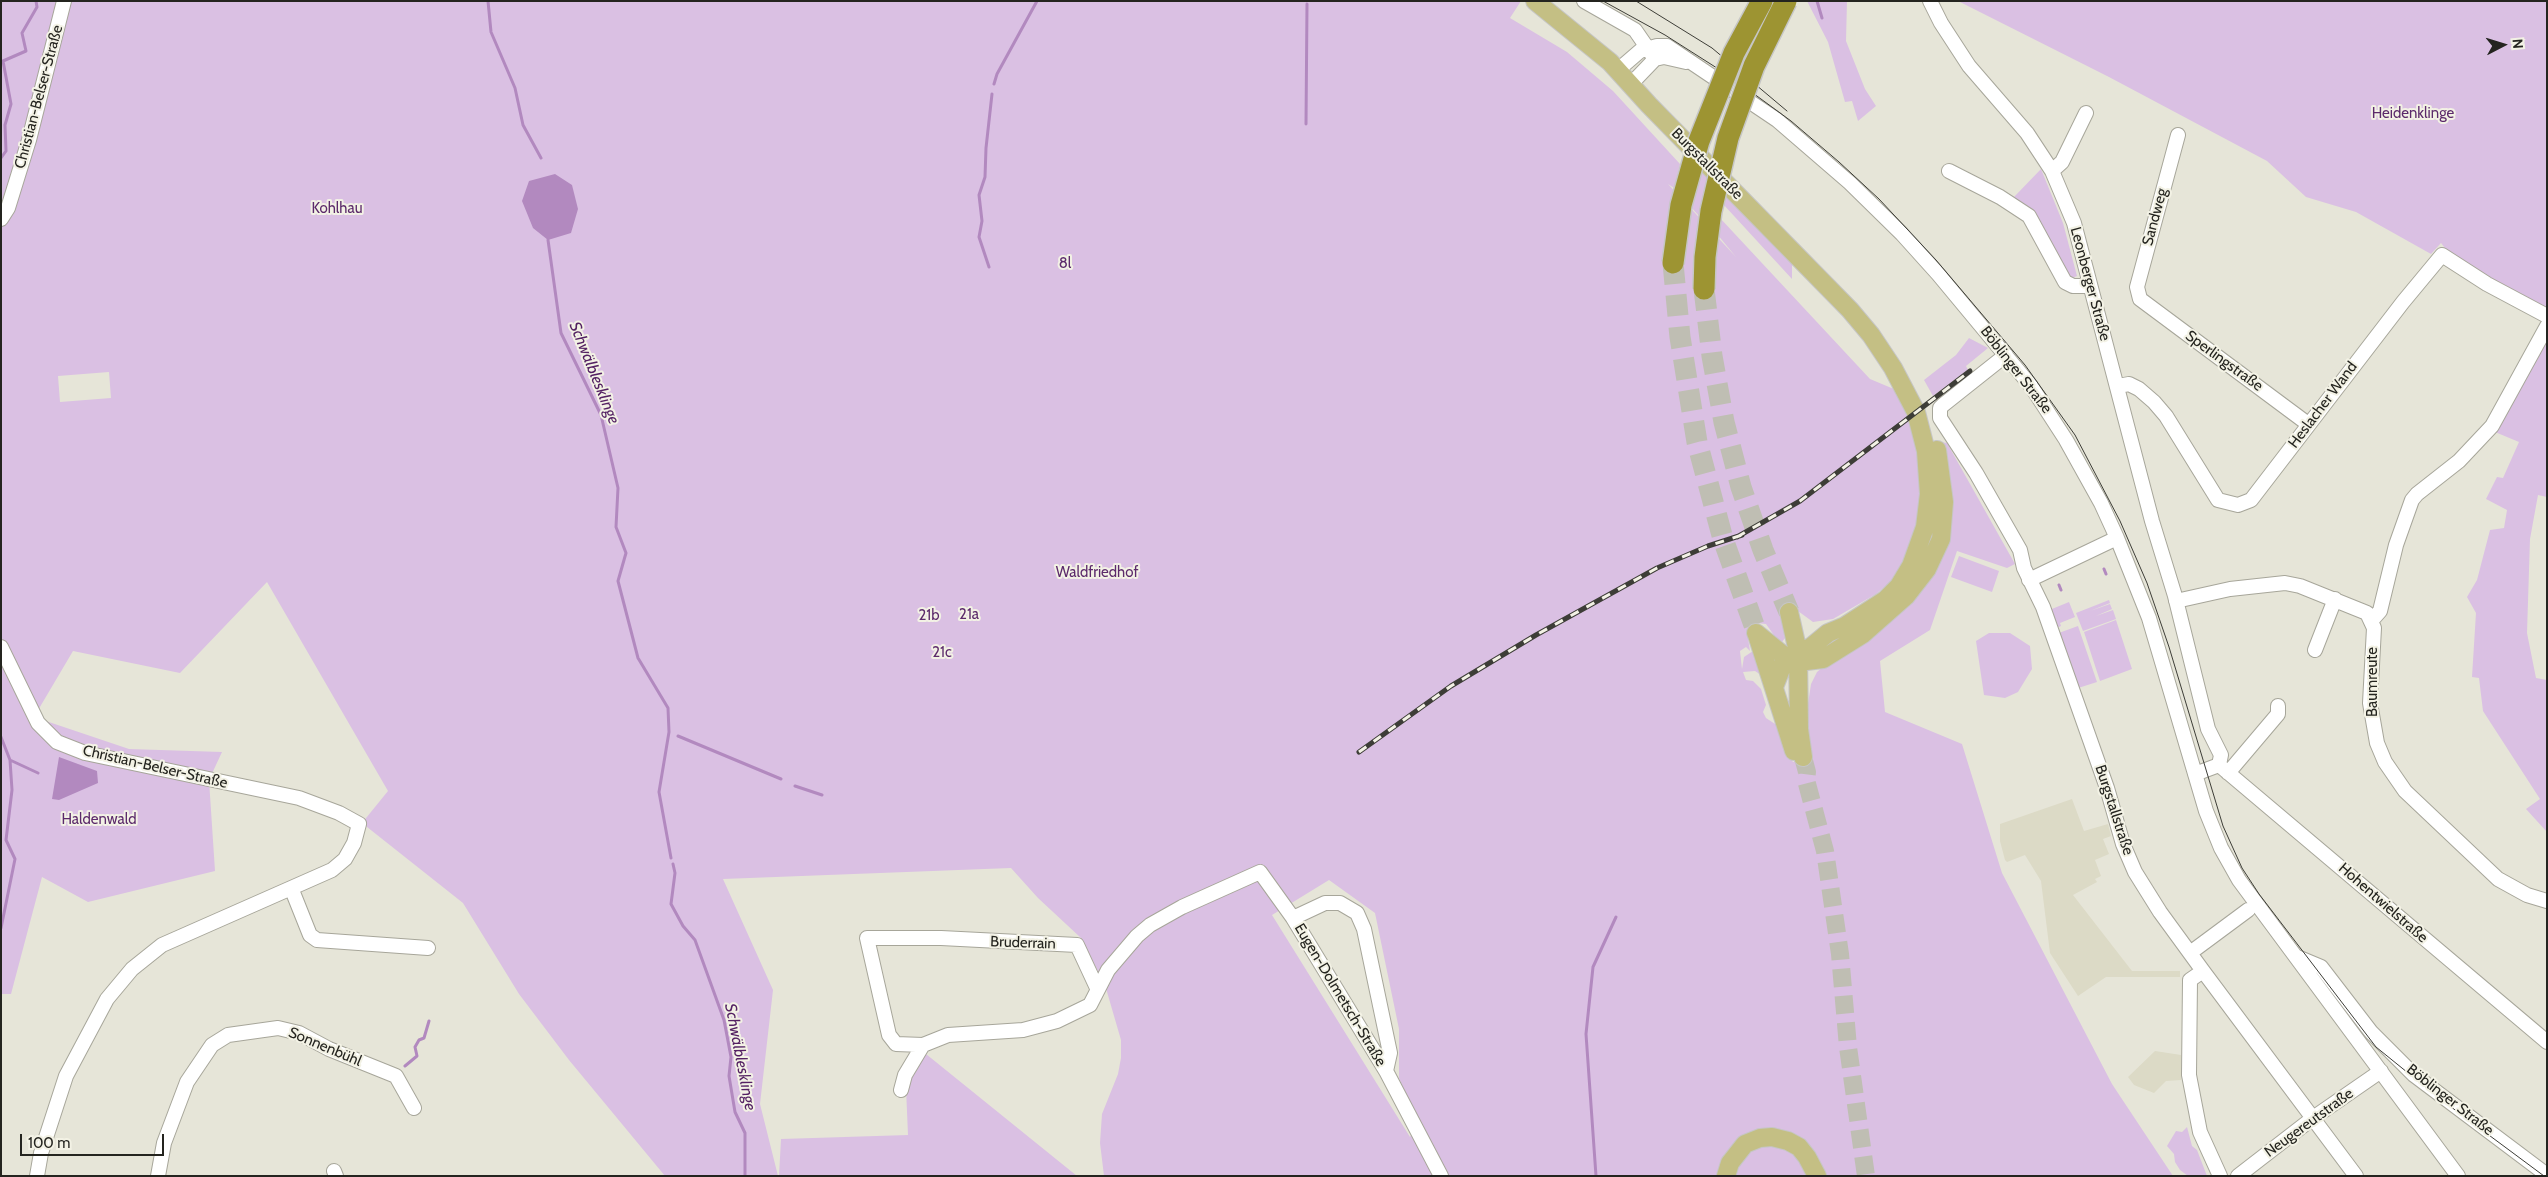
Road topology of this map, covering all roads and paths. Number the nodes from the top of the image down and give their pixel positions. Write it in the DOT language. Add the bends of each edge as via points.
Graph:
graph roads {
  1 [pos="64,1"];
  2 [pos="1535,1"];
  3 [pos="1584,1"];
  4 [pos="1762,1"];
  5 [pos="1786,1"];
  6 [pos="1930,1"];
  7 [pos="1652,53"];
  8 [pos="1618,70"];
  9 [pos="1631,84"];
  10 [pos="2086,113"];
  11 [pos="2178,135"];
  12 [pos="1949,170"];
  13 [pos="2052,171"];
  14 [pos="1,220"];
  15 [pos="1673,263"];
  16 [pos="2090,286"];
  17 [pos="1704,289"];
  18 [pos="2140,299"];
  19 [pos="2547,316"];
  20 [pos="2547,326"];
  21 [pos="1871,335"];
  22 [pos="2006,355"];
  23 [pos="2118,386"];
  24 [pos="2308,424"];
  25 [pos="2117,538"];
  26 [pos="2029,580"];
  27 [pos="2335,599"];
  28 [pos="2176,601"];
  29 [pos="2372,620"];
  30 [pos="1828,633"];
  31 [pos="1,647"];
  32 [pos="2315,650"];
  33 [pos="1794,658"];
  34 [pos="1823,659"];
  35 [pos="1774,687"];
  36 [pos="1799,697"];
  37 [pos="2278,706"];
  38 [pos="2224,769"];
  39 [pos="2195,774"];
  40 [pos="292,890"];
  41 [pos="2547,900"];
  42 [pos="2248,910"];
  43 [pos="1294,918"];
  44 [pos="428,948"];
  45 [pos="2190,953"];
  46 [pos="2297,958"];
  47 [pos="2203,971"];
  48 [pos="1097,988"];
  49 [pos="2547,1042"];
  50 [pos="923,1045"];
  51 [pos="1386,1071"];
  52 [pos="2381,1071"];
  53 [pos="901,1090"];
  54 [pos="414,1108"];
  55 [pos="2313,1118"];
  56 [pos="2544,1175"];
  57 [pos="36,1176"];
  58 [pos="158,1176"];
  59 [pos="1441,1176"];
  60 [pos="1726,1176"];
  61 [pos="1817,1176"];
  62 [pos="2220,1176"];
  63 [pos="2238,1176"];
  64 [pos="2356,1176"];
  65 [pos="2458,1176"];
  1 -- 14 [label="street, Christian-Belser-Straße" via="29,140 8,208"];
  2 -- 8 [label="main road, Burgstallstraße"];
  3 -- 7 [label="street" via="1635,30"];
  4 -- 15 [label="highway, bridge" via="1734,53 1699,141 1681,205"];
  5 -- 17 [label="highway, bridge" via="1754,66 1728,138 1711,211"];
  6 -- 13 [label="street, Leonberger Straße" via="1969,66 2027,134"];
  7 -- 8 [label="street" via="1640,51"];
  7 -- 9 [label="street"];
  7 -- 22 [label="street, Böblinger Straße" via="1696,64 1777,120 1878,209"];
  8 -- 9 [label="main road, Burgstallstraße"];
  9 -- 21 [label="main road, Burgstallstraße"];
  10 -- 13 [label="street" via="2062,162"];
  11 -- 18 [label="street, Sandweg" via="2137,287"];
  12 -- 16 [label="street" via="2029,216 2064,282 2073,286"];
  13 -- 16 [label="street, Leonberger Straße" via="2074,223"];
  16 -- 23 [label="street, Leonberger Straße"];
  18 -- 24 [label="street, Sperlingstraße"];
  19 -- 24 [label="street, Heslacher Wand" via="2442,255"];
  20 -- 29 [label="street" via="2492,426 2459,461 2412,500 2396,545 2380,611"];
  21 -- 30 [label="main road, Burgstallstraße" via="1903,383 1919,421 1929,473 1927,516 1919,548 1899,586 1846,626"];
  21 -- 34 [label="main road, Burgstallstraße" via="1884,345 1910,380 1932,432 1943,486 1944,520 1935,556 1906,596 1863,634"];
  22 -- 25 [label="street, Böblinger Straße" via="2052,417"];
  22 -- 26 [label="street, Burgstallstraße" via="1940,408 1940,418 2020,550"];
  23 -- 24 [label="street, Heslacher Wand" via="2128,384 2154,402 2176,431 2218,500 2226,504 2238,505 2251,500"];
  23 -- 28 [label="street, Leonberger Straße"];
  25 -- 26 [label="street"];
  25 -- 39 [label="street, Böblinger Straße" via="2159,649"];
  26 -- 45 [label="street, Burgstallstraße" via="2043,608 2135,872"];
  27 -- 28 [label="street" via="2285,583 2230,589"];
  27 -- 29 [label="street" via="2367,613"];
  27 -- 32 [label="street"];
  28 -- 38 [label="street" via="2208,729"];
  29 -- 41 [label="street, Baumreute" via="2370,703 2384,762 2405,791 2498,879 2527,896"];
  30 -- 33 [label="main road, Burgstallstraße"];
  30 -- 33 [label="main road" via="1810,633 1789,614"];
  31 -- 40 [label="street, Christian-Belser-Straße" via="38,723 56,742 85,753 299,798 340,812 359,824 345,859 332,870"];
  33 -- 34 [label="main road, Burgstallstraße"];
  33 -- 35 [label="main road" via="1780,671"];
  33 -- 35 [label="main road" via="1755,629"];
  33 -- 36 [label="main road"];
  34 -- 36 [label="main road"];
  35 -- 36 [label="main road" via="1800,758"];
  37 -- 38 [label="street" via="2278,714"];
  38 -- 39 [label="street"];
  38 -- 49 [label="street, Hohentwielstraße"];
  39 -- 46 [label="street, Böblinger Straße" via="2221,848 2239,880"];
  40 -- 44 [label="street" via="310,935 317,940"];
  40 -- 57 [label="street" via="162,945 146,955 119,983 103,1006 66,1076"];
  42 -- 45 [label="street"];
  43 -- 48 [label="street, Eugen-Dolmetsch-Straße" via="1260,872 1150,925 1124,950"];
  43 -- 51 [label="street, Eugen-Dolmetsch-Straße"];
  43 -- 51 [label="street, Eugen-Dolmetsch-Straße" via="1325,903 1340,903 1357,913 1364,929 1390,1053"];
  45 -- 47 [label="street, Burgstallstraße"];
  46 -- 52 [label="street, Böblinger Straße"];
  46 -- 56 [label="street, Böblinger Straße" via="2321,967 2371,1032 2414,1075"];
  47 -- 55 [label="street, Burgstallstraße"];
  47 -- 62 [label="street" via="2190,980 2189,1075 2200,1132"];
  48 -- 50 [label="street, Bruderrain" via="1090,1005 1045,1025 1023,1030 948,1035"];
  48 -- 50 [label="street, Bruderrain" via="1077,944 867,938 889,1035 896,1044"];
  50 -- 53 [label="street" via="905,1075"];
  51 -- 59 [label="street, Eugen-Dolmetsch-Straße"];
  52 -- 55 [label="street, Neugereutstraße"];
  52 -- 65 [label="street, Böblinger Straße"];
  54 -- 58 [label="street, Sonnenbühl" via="396,1076 299,1033 278,1028 228,1035 212,1045 188,1082 164,1143"];
  55 -- 63 [label="street, Neugereutstraße"];
  55 -- 64 [label="street, Burgstallstraße"];
  60 -- 61 [label="main road" via="1737,1152 1752,1141 1767,1137 1783,1139 1798,1147 1808,1157"];
}
